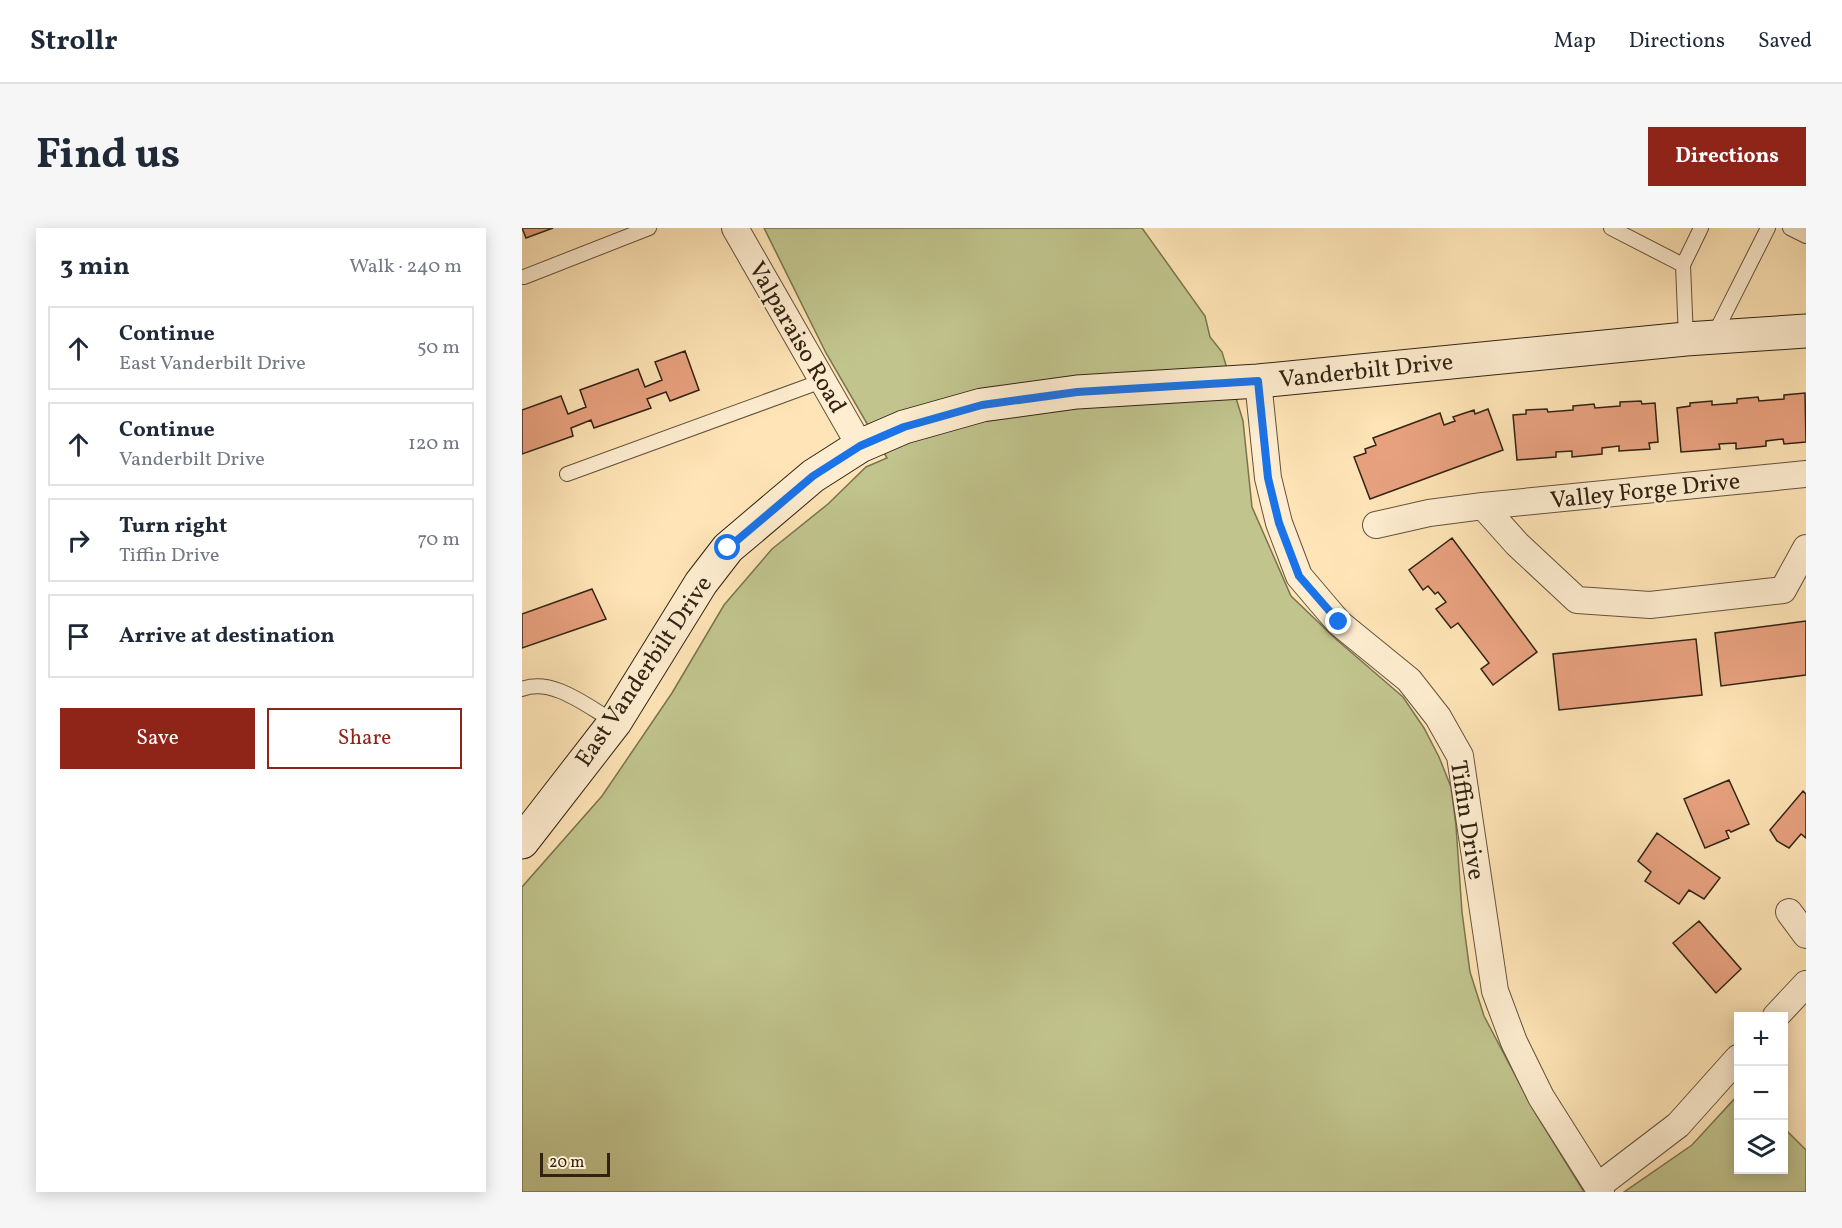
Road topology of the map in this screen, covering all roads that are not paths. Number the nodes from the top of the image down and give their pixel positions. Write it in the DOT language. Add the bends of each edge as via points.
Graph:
graph roads {
  1 [pos="649,228"];
  2 [pos="735,228"];
  3 [pos="1611,228"];
  4 [pos="1701,228"];
  5 [pos="1768,228"];
  6 [pos="1790,228"];
  7 [pos="1806,236"];
  8 [pos="1683,265"];
  9 [pos="524,276"];
  10 [pos="1806,331"];
  11 [pos="1699,338"];
  12 [pos="822,381"];
  13 [pos="1258,381"];
  14 [pos="860,446"];
  15 [pos="567,474"];
  16 [pos="1806,474"];
  17 [pos="1483,506"];
  18 [pos="1376,525"];
  19 [pos="1806,548"];
  20 [pos="522,689"];
  21 [pos="615,723"];
  22 [pos="522,842"];
  23 [pos="1789,912"];
  24 [pos="1806,935"];
  25 [pos="1806,984"];
  26 [pos="1781,1012"];
  27 [pos="1734,1062"];
  28 [pos="1599,1189"];
  1 -- 9 [label="lane"];
  2 -- 12 [label="street, Valparaiso Road"];
  3 -- 8 [label="lane"];
  4 -- 8 [label="lane"];
  5 -- 11 [label="lane"];
  6 -- 7 [label="lane"];
  8 -- 11 [label="lane"];
  10 -- 11 [label="street, Vanderbilt Drive"];
  11 -- 13 [label="street, Vanderbilt Drive"];
  12 -- 14 [label="street, Valparaiso Road"];
  12 -- 15 [label="lane"];
  13 -- 14 [label="street, Vanderbilt Drive" via="1077,392 982,405 904,427"];
  13 -- 28 [label="street, Tiffin Drive" via="1268,478 1279,523 1299,576 1339,622 1409,680 1438,717 1460,756 1495,991 1514,1042 1541,1096"];
  14 -- 21 [label="street, East Vanderbilt Drive" via="813,476 728,548 701,583"];
  16 -- 17 [label="street, Valley Forge Drive"];
  17 -- 18 [label="street, Valley Forge Drive"];
  17 -- 19 [label="street" via="1576,600 1650,605 1783,590"];
  20 -- 21 [label="lane" via="558,690"];
  21 -- 22 [label="street, East Vanderbilt Drive"];
  23 -- 24 [label="street"];
  25 -- 26 [label="street"];
  27 -- 28 [label="street" via="1678,1125"];
}
